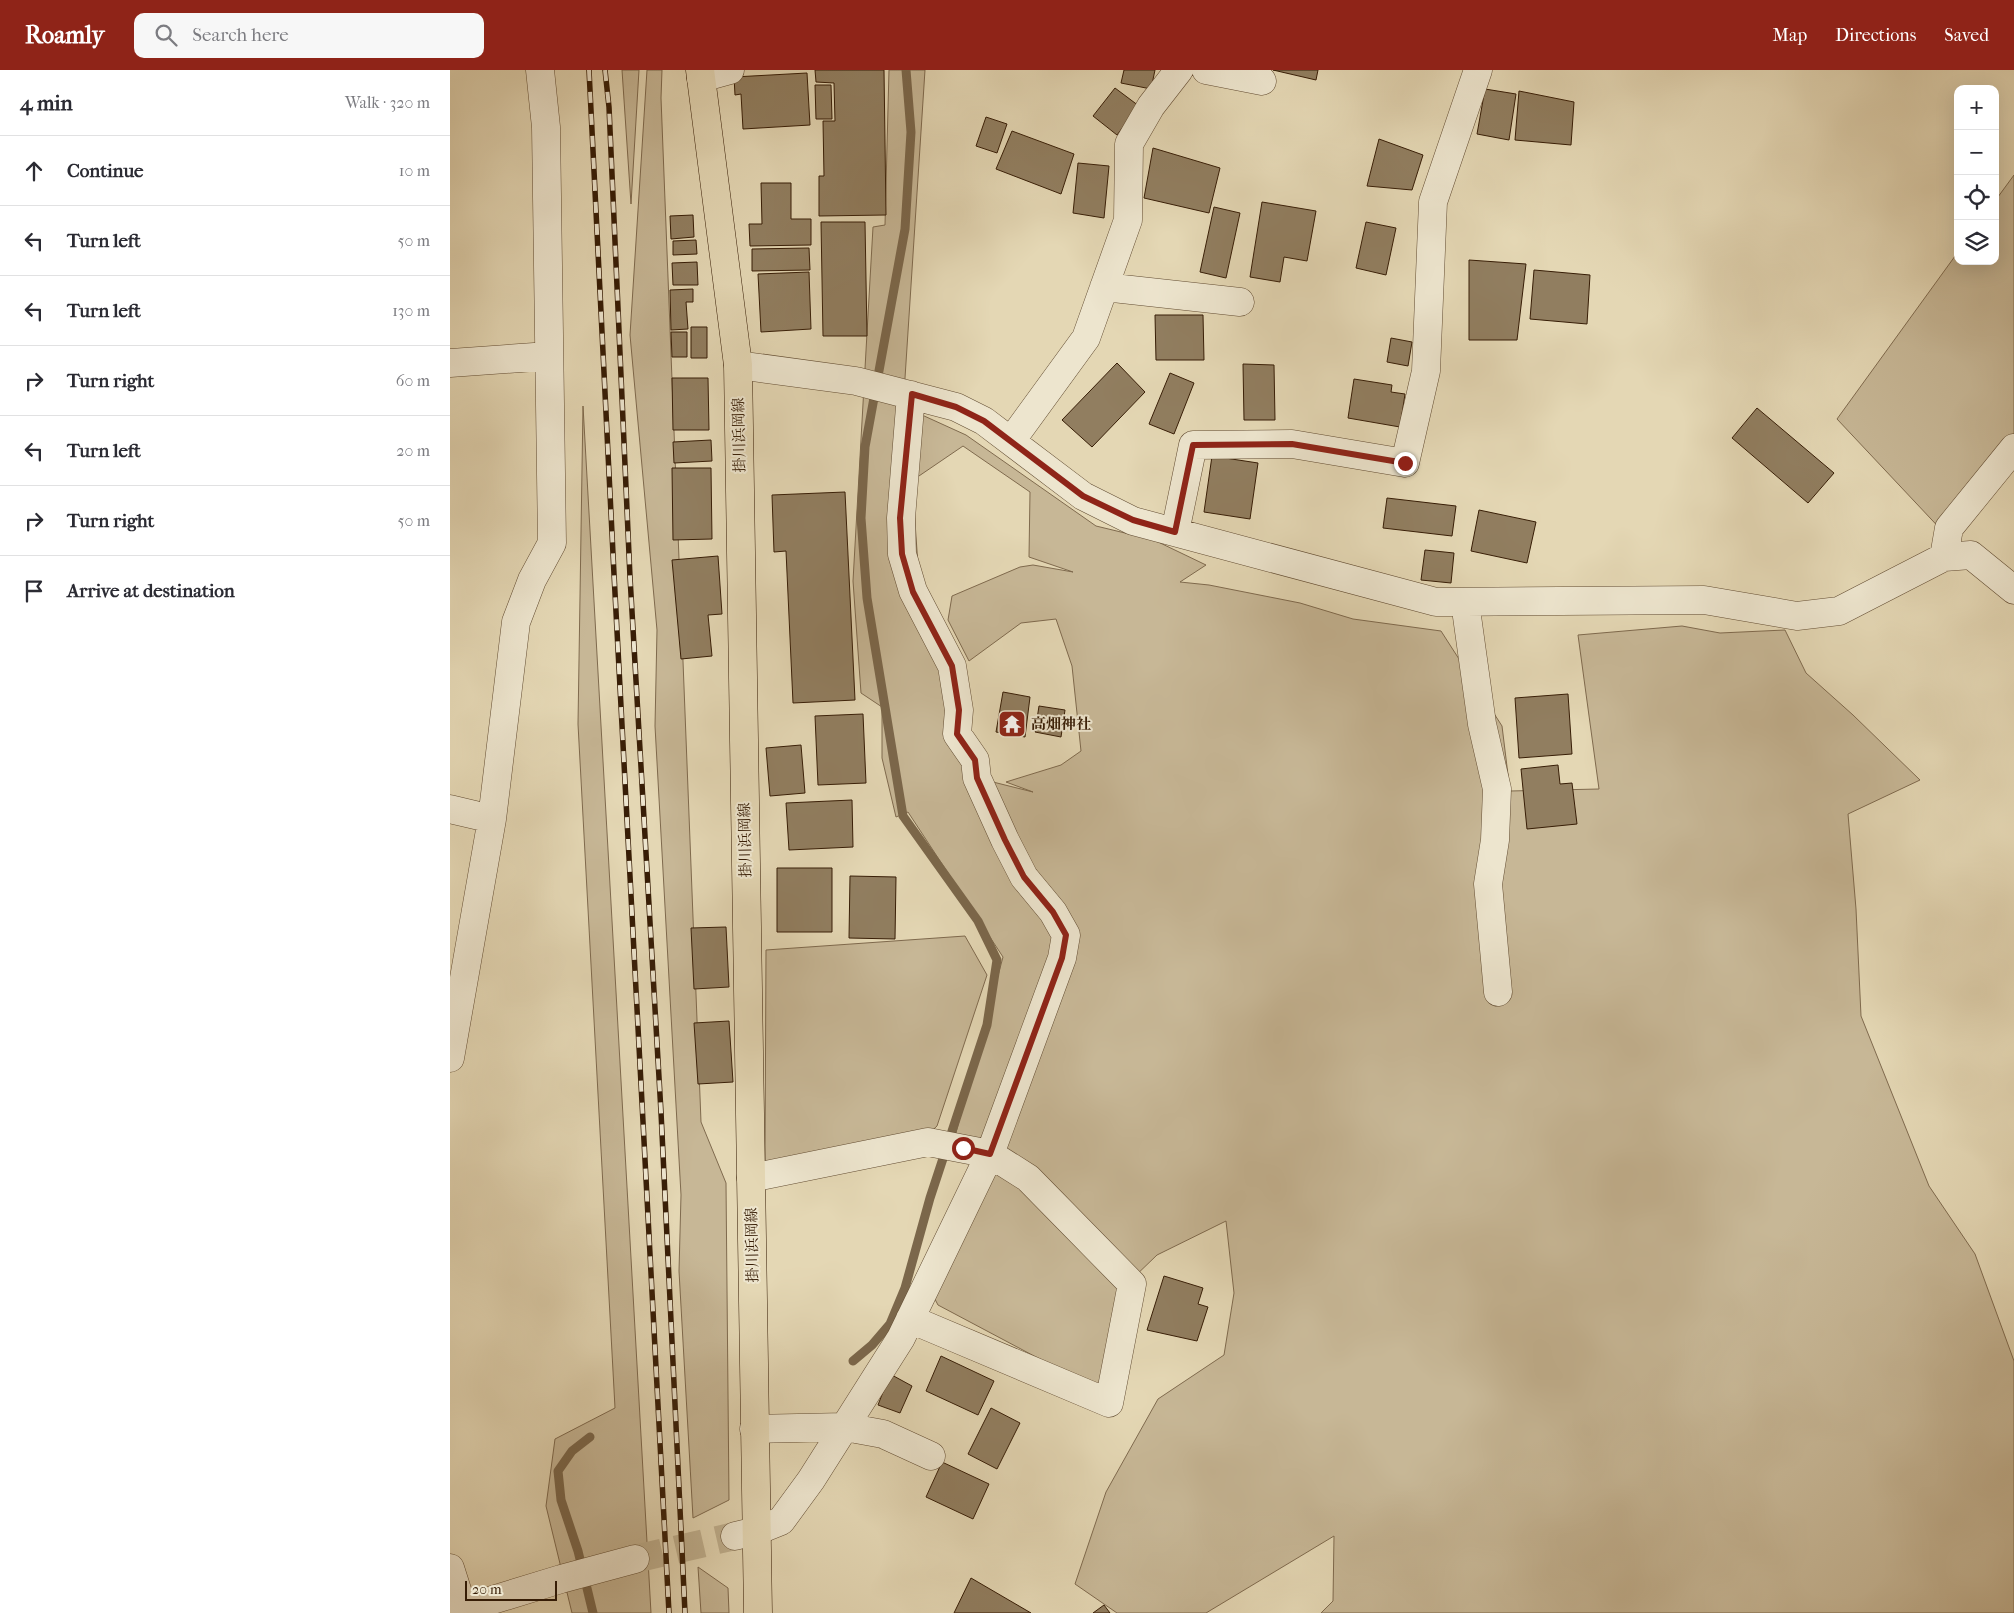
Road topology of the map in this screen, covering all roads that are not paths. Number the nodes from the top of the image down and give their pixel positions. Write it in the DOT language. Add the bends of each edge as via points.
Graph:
graph roads {
  1 [pos="540,70"];
  2 [pos="730,70"];
  3 [pos="1179,70"];
  4 [pos="1206,70"];
  5 [pos="1478,70"];
  6 [pos="700,74"];
  7 [pos="1262,81"];
  8 [pos="1104,287"];
  9 [pos="1240,302"];
  10 [pos="549,356"];
  11 [pos="450,363"];
  12 [pos="738,365"];
  13 [pos="905,393"];
  14 [pos="1011,441"];
  15 [pos="2014,448"];
  16 [pos="1175,532"];
  17 [pos="1944,557"];
  18 [pos="2014,590"];
  19 [pos="1465,602"];
  20 [pos="450,809"];
  21 [pos="492,819"];
  22 [pos="1498,992"];
  23 [pos="450,1058"];
  24 [pos="990,1154"];
  25 [pos="751,1178"];
  26 [pos="910,1319"];
  27 [pos="845,1427"];
  28 [pos="754,1429"];
  29 [pos="930,1456"];
  30 [pos="746,1534"];
  31 [pos="636,1559"];
  32 [pos="450,1568"];
  33 [pos="457,1611"];
  34 [pos="758,1613"];
  1 -- 10 [label="street" via="546,127"];
  2 -- 6 [label="street"];
  3 -- 8 [label="street" via="1151,106 1129,144 1128,220"];
  4 -- 7 [label="street"];
  5 -- 16 [label="street" via="1433,202 1426,372 1405,463 1292,444 1193,445"];
  6 -- 12 [label="main road, 掛川浜岡線"];
  8 -- 9 [label="street"];
  8 -- 14 [label="street" via="1086,338"];
  10 -- 11 [label="street"];
  10 -- 21 [label="street" via="552,543 532,580 516,622"];
  12 -- 13 [label="street" via="856,381"];
  12 -- 25 [label="main road, 掛川浜岡線"];
  13 -- 14 [label="street" via="956,407 984,421"];
  13 -- 24 [label="street" via="900,518 902,554 913,592 952,666 959,710 957,734 975,760 977,778 1024,877 1053,912 1066,935 1062,958"];
  14 -- 16 [label="street" via="1083,496 1133,520"];
  15 -- 17 [label="street" via="1949,528"];
  16 -- 19 [label="street" via="1436,602"];
  17 -- 18 [label="street" via="1970,554"];
  17 -- 19 [label="street" via="1839,612 1797,616 1704,600"];
  19 -- 22 [label="street" via="1482,724 1497,789 1495,840 1488,884"];
  20 -- 21 [label="street"];
  21 -- 23 [label="street"];
  24 -- 25 [label="street" via="928,1142"];
  24 -- 26 [label="street"];
  24 -- 26 [label="street" via="1028,1178 1132,1284 1109,1403"];
  25 -- 28 [label="main road, 掛川浜岡線"];
  26 -- 27 [label="street"];
  27 -- 28 [label="street"];
  27 -- 29 [label="street" via="883,1434"];
  27 -- 30 [label="street" via="781,1521"];
  28 -- 30 [label="main road, 掛川浜岡線"];
  30 -- 34 [label="main road, 掛川浜岡線"];
  31 -- 33 [label="street" via="561,1578"];
  32 -- 33 [label="street"];
}
